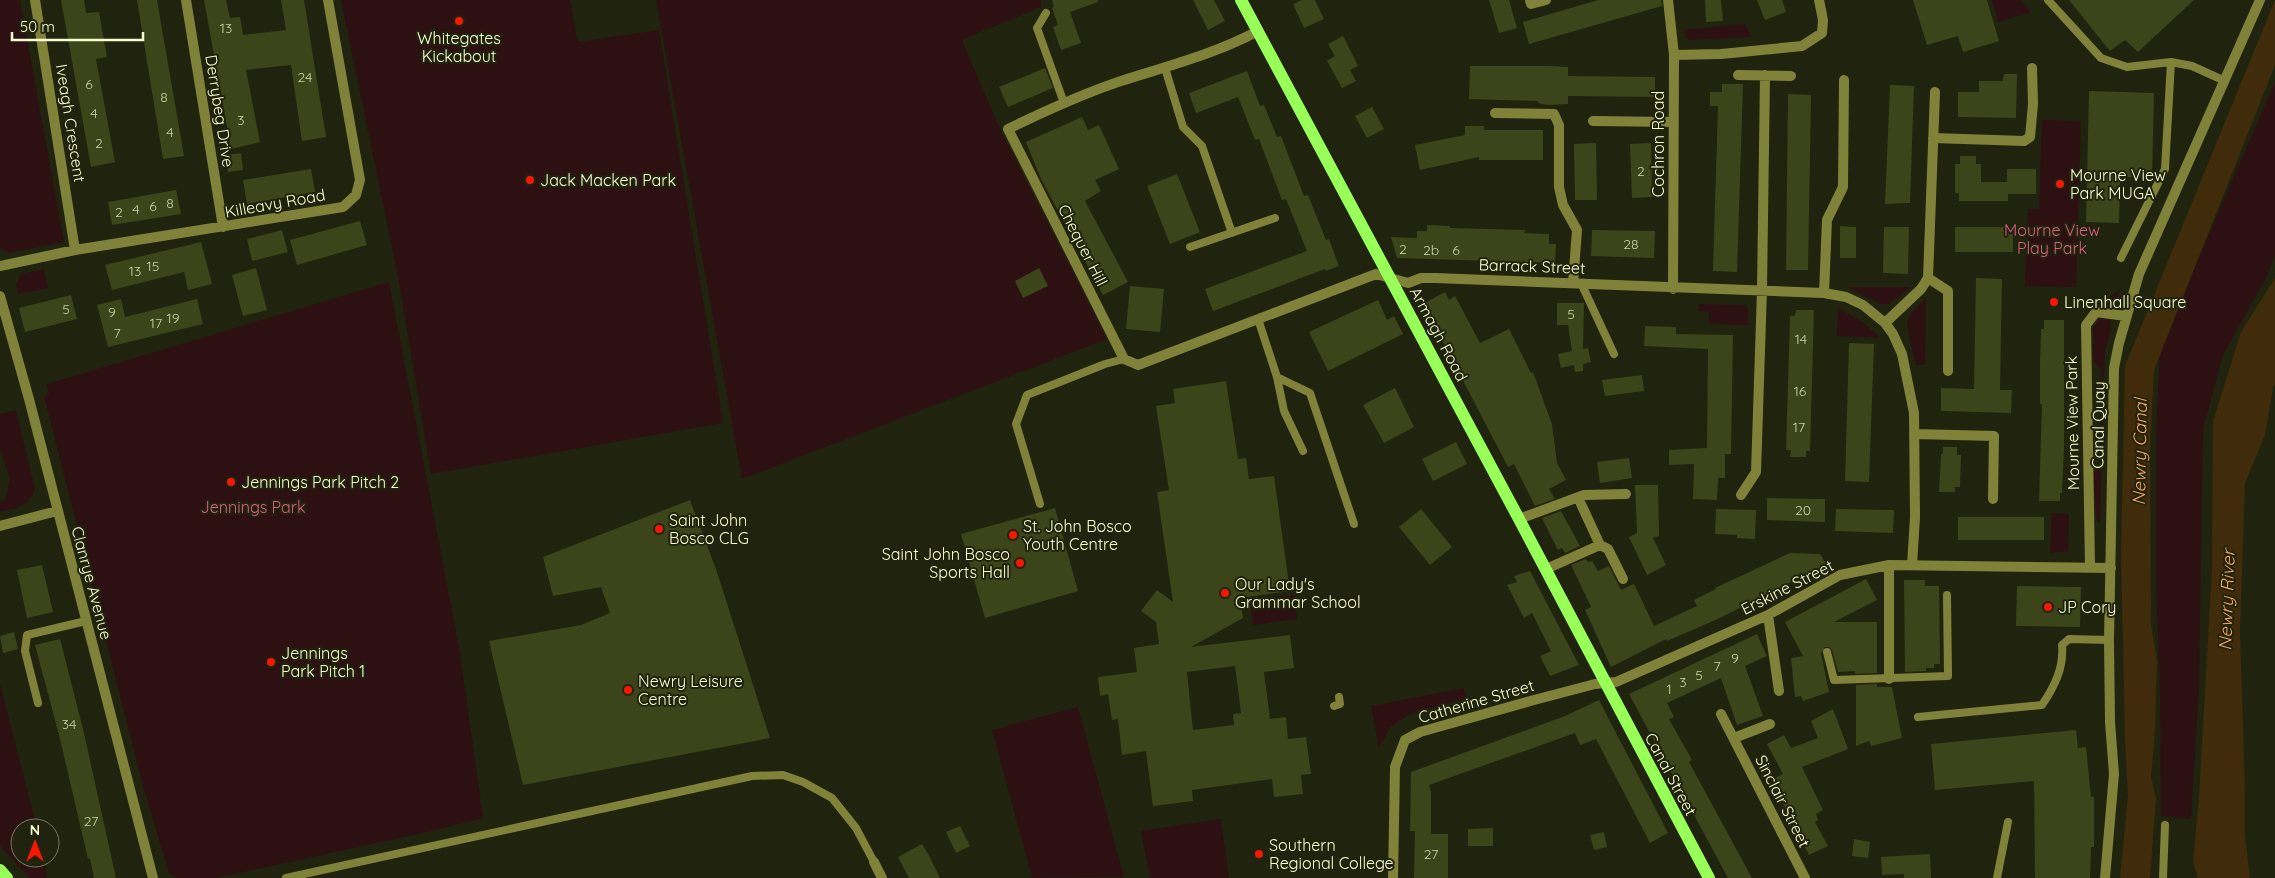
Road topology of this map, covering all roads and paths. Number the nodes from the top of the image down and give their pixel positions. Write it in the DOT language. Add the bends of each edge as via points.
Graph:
graph roads {
  1 [pos="35,0"];
  2 [pos="186,0"];
  3 [pos="328,0"];
  4 [pos="1241,0"];
  5 [pos="1530,0"];
  6 [pos="1546,0"];
  7 [pos="1668,0"];
  8 [pos="1819,0"];
  9 [pos="2048,0"];
  10 [pos="2260,0"];
  11 [pos="1046,14"];
  12 [pos="1258,31"];
  13 [pos="1674,55"];
  14 [pos="2171,62"];
  15 [pos="1165,68"];
  16 [pos="2032,68"];
  17 [pos="1738,75"];
  18 [pos="1766,75"];
  19 [pos="1791,76"];
  20 [pos="1844,80"];
  21 [pos="2225,81"];
  22 [pos="1935,92"];
  23 [pos="1064,103"];
  24 [pos="1495,113"];
  25 [pos="1593,121"];
  26 [pos="1672,122"];
  27 [pos="1933,138"];
  28 [pos="1275,218"];
  29 [pos="223,227"];
  30 [pos="1232,233"];
  31 [pos="1190,247"];
  32 [pos="75,250"];
  33 [pos="2121,258"];
  34 [pos="0,266"];
  35 [pos="1391,278"];
  36 [pos="1928,278"];
  37 [pos="1577,283"];
  38 [pos="1673,289"];
  39 [pos="1762,290"];
  40 [pos="1824,293"];
  41 [pos="0,296"];
  42 [pos="2126,316"];
  43 [pos="1258,319"];
  44 [pos="1885,323"];
  45 [pos="1614,354"];
  46 [pos="1124,360"];
  47 [pos="1948,371"];
  48 [pos="1277,377"];
  49 [pos="1915,434"];
  50 [pos="1303,451"];
  51 [pos="1626,494"];
  52 [pos="1741,495"];
  53 [pos="1993,499"];
  54 [pos="1040,504"];
  55 [pos="1581,504"];
  56 [pos="57,511"];
  57 [pos="1519,519"];
  58 [pos="1354,524"];
  59 [pos="0,526"];
  60 [pos="1600,545"];
  61 [pos="1889,565"];
  62 [pos="1912,566"];
  63 [pos="2090,567"];
  64 [pos="2111,568"];
  65 [pos="1546,569"];
  66 [pos="1624,579"];
  67 [pos="1947,595"];
  68 [pos="1768,615"];
  69 [pos="86,621"];
  70 [pos="2108,640"];
  71 [pos="1828,652"];
  72 [pos="1889,679"];
  73 [pos="1606,684"];
  74 [pos="1779,691"];
  75 [pos="1339,697"];
  76 [pos="38,703"];
  77 [pos="1334,706"];
  78 [pos="1721,714"];
  79 [pos="1918,717"];
  80 [pos="1770,724"];
  81 [pos="1734,738"];
  82 [pos="2008,822"];
  83 [pos="2165,825"];
  84 [pos="874,862"];
  85 [pos="0,870"];
  86 [pos="8,878"];
  87 [pos="153,878"];
  88 [pos="286,878"];
  89 [pos="882,878"];
  90 [pos="1393,878"];
  91 [pos="1709,878"];
  92 [pos="1805,878"];
  93 [pos="1997,878"];
  94 [pos="2105,878"];
  95 [pos="2163,878"];
  1 -- 32 [label="street, Iveagh Crescent"];
  2 -- 29 [label="street, Derrybeg Drive"];
  3 -- 29 [label="street, Killeavy Road" via="360,180 356,195 343,207"];
  4 -- 12 [label="main road, Armagh Road"];
  5 -- 6 [label="street" via="1532,4"];
  7 -- 13 [label="street, Cochron Road"];
  8 -- 13 [label="street" via="1822,33 1802,46"];
  9 -- 14 [label="lane" via="2101,58 2128,67"];
  10 -- 21 [label="street, Canal Quay"];
  11 -- 23 [label="lane" via="1037,28"];
  12 -- 15 [label="street, Chequer Hill"];
  12 -- 35 [label="main road, Armagh Road"];
  13 -- 26 [label="street, Cochron Road"];
  14 -- 21 [label="lane" via="2192,66"];
  14 -- 33 [label="lane" via="2165,169"];
  15 -- 23 [label="street, Chequer Hill"];
  15 -- 30 [label="lane" via="1184,127 1202,146"];
  16 -- 27 [label="street" via="2030,137 2024,141"];
  17 -- 18 [label="street"];
  18 -- 19 [label="street"];
  18 -- 39 [label="street"];
  20 -- 40 [label="street" via="1843,187 1827,220"];
  21 -- 42 [label="street, Canal Quay" via="2139,274"];
  22 -- 27 [label="street"];
  23 -- 46 [label="street, Chequer Hill" via="1008,129"];
  24 -- 37 [label="street" via="1554,114 1559,125 1559,187 1563,205 1576,230"];
  25 -- 26 [label="street"];
  26 -- 38 [label="street, Cochron Road"];
  27 -- 36 [label="street"];
  28 -- 30 [label="lane"];
  29 -- 32 [label="street, Killeavy Road"];
  30 -- 31 [label="lane"];
  32 -- 34 [label="street, Killeavy Road"];
  35 -- 37 [label="street, Barrack Street" via="1408,283 1421,278"];
  35 -- 43 [label="street" via="1376,274"];
  35 -- 57 [label="main road, Armagh Road"];
  36 -- 44 [label="street" via="1921,289"];
  36 -- 47 [label="street" via="1948,291"];
  37 -- 38 [label="street, Barrack Street"];
  37 -- 45 [label="lane"];
  38 -- 39 [label="street"];
  39 -- 40 [label="street"];
  39 -- 52 [label="street" via="1756,472"];
  40 -- 44 [label="street" via="1863,305"];
  41 -- 56 [label="street, Clanrye Avenue"];
  42 -- 63 [label="street, Mourne View Park" via="2096,312 2086,324"];
  42 -- 64 [label="street, Canal Quay" via="2114,368"];
  43 -- 46 [label="street" via="1138,365"];
  43 -- 48 [label="lane"];
  44 -- 49 [label="street" via="1902,354"];
  46 -- 54 [label="lane" via="1105,364 1027,395 1016,424"];
  48 -- 50 [label="lane" via="1284,411"];
  48 -- 58 [label="lane" via="1310,393"];
  49 -- 53 [label="street" via="1994,436"];
  49 -- 62 [label="street"];
  51 -- 57 [label="street" via="1584,495"];
  55 -- 60 [label="street"];
  56 -- 59 [label="street"];
  56 -- 69 [label="street, Clanrye Avenue"];
  57 -- 65 [label="main road, Armagh Road"];
  60 -- 65 [label="street"];
  60 -- 66 [label="street" via="1608,549"];
  61 -- 62 [label="street, Erskine Street"];
  61 -- 68 [label="street, Erskine Street" via="1840,575"];
  61 -- 72 [label="street"];
  62 -- 63 [label="street, Erskine Street"];
  63 -- 64 [label="street, Erskine Street"];
  64 -- 70 [label="street, Canal Quay"];
  65 -- 73 [label="main road, Armagh Road"];
  67 -- 72 [label="lane" via="1948,676"];
  68 -- 73 [label="street, Erskine Street" via="1672,659"];
  68 -- 74 [label="street"];
  69 -- 76 [label="lane" via="27,635 25,651"];
  69 -- 87 [label="street, Clanrye Avenue"];
  70 -- 79 [label="lane" via="2069,639 2062,645 2063,659 2053,688 2042,704"];
  70 -- 94 [label="street, Canal Quay" via="2114,774"];
  71 -- 72 [label="lane" via="1834,680"];
  73 -- 90 [label="street, Catherine Street" via="1515,705 1420,732 1405,740 1395,767"];
  73 -- 91 [label="main road, Canal Street"];
  75 -- 77 [label="lane" via="1340,704"];
  78 -- 81 [label="street, Sinclair Street"];
  80 -- 81 [label="street"];
  81 -- 92 [label="street, Sinclair Street"];
  82 -- 93 [label="lane"];
  83 -- 95 [label="lane"];
  84 -- 88 [label="lane" via="856,828 832,798 803,782 773,775 752,776"];
  84 -- 89 [label="street"];
  85 -- 86 [label="main road"];
}
